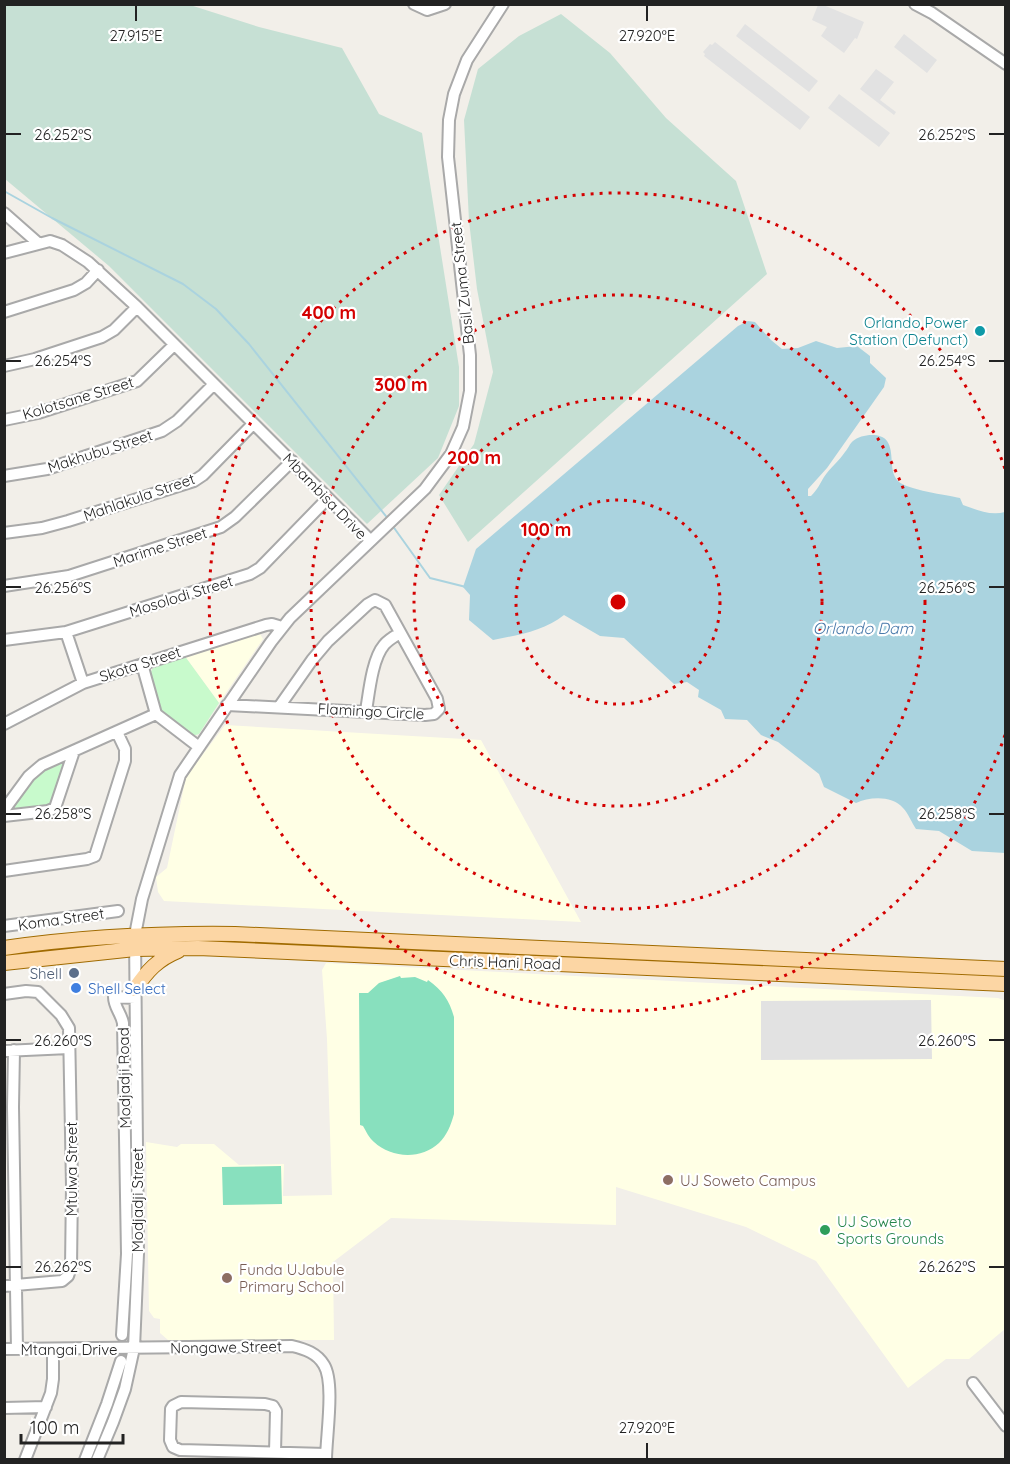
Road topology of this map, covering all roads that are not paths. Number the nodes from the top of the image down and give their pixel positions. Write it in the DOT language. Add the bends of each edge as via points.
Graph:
graph roads {
  1 [pos="414,4"];
  2 [pos="445,4"];
  3 [pos="503,4"];
  4 [pos="915,4"];
  5 [pos="1005,64"];
  6 [pos="4,213"];
  7 [pos="38,243"];
  8 [pos="4,254"];
  9 [pos="98,270"];
  10 [pos="136,307"];
  11 [pos="4,312"];
  12 [pos="174,345"];
  13 [pos="4,366"];
  14 [pos="214,384"];
  15 [pos="4,420"];
  16 [pos="253,424"];
  17 [pos="292,461"];
  18 [pos="4,476"];
  19 [pos="328,498"];
  20 [pos="4,533"];
  21 [pos="370,540"];
  22 [pos="4,586"];
  23 [pos="282,627"];
  24 [pos="66,632"];
  25 [pos="400,633"];
  26 [pos="4,640"];
  27 [pos="142,664"];
  28 [pos="82,683"];
  29 [pos="227,705"];
  30 [pos="279,707"];
  31 [pos="366,711"];
  32 [pos="156,714"];
  33 [pos="4,724"];
  34 [pos="117,732"];
  35 [pos="199,747"];
  36 [pos="74,751"];
  37 [pos="4,810"];
  38 [pos="4,816"];
  39 [pos="4,871"];
  40 [pos="118,911"];
  41 [pos="4,926"];
  42 [pos="135,942"];
  43 [pos="4,948"];
  44 [pos="186,949"];
  45 [pos="4,963"];
  46 [pos="951,965"];
  47 [pos="1005,969"];
  48 [pos="950,982"];
  49 [pos="1005,984"];
  50 [pos="135,993"];
  51 [pos="4,994"];
  52 [pos="69,1048"];
  53 [pos="9,1051"];
  54 [pos="9,1108"];
  55 [pos="9,1164"];
  56 [pos="9,1219"];
  57 [pos="132,1254"];
  58 [pos="10,1286"];
  59 [pos="122,1335"];
  60 [pos="134,1348"];
  61 [pos="4,1349"];
  62 [pos="17,1349"];
  63 [pos="53,1349"];
  64 [pos="121,1360"];
  65 [pos="973,1383"];
  66 [pos="107,1404"];
  67 [pos="46,1407"];
  68 [pos="4,1408"];
  69 [pos="118,1409"];
  70 [pos="1005,1426"];
  71 [pos="275,1452"];
  72 [pos="326,1457"];
  73 [pos="25,1460"];
  74 [pos="85,1460"];
  75 [pos="97,1460"];
  1 -- 2 [label="street" via="427,10"];
  3 -- 21 [label="street, Basil Zuma Street" via="467,60 449,120 448,157 470,363 468,408 457,443 442,468"];
  4 -- 5 [label="street"];
  6 -- 7 [label="street"];
  7 -- 8 [label="street, Mbambisa Drive"];
  7 -- 9 [label="street, Mbambisa Drive" via="62,245"];
  9 -- 10 [label="street, Mbambisa Drive"];
  9 -- 11 [label="street" via="74,290"];
  10 -- 12 [label="street, Mbambisa Drive"];
  10 -- 13 [label="street" via="102,337"];
  12 -- 14 [label="street, Mbambisa Drive"];
  12 -- 15 [label="street, Kolotsane Street" via="137,381"];
  14 -- 16 [label="street, Mbambisa Drive"];
  14 -- 18 [label="street, Makhubu Street" via="162,431 47,469"];
  16 -- 17 [label="street, Mbambisa Drive"];
  16 -- 20 [label="street, Mahlakula Street" via="194,481 68,521"];
  17 -- 19 [label="street, Mbambisa Drive"];
  17 -- 22 [label="street, Marime Street" via="221,527 69,576"];
  19 -- 21 [label="street, Mbambisa Drive"];
  19 -- 24 [label="street, Mosolodi Street" via="255,572"];
  21 -- 23 [label="street, Mbambisa Drive"];
  23 -- 27 [label="street, Skota Street" via="266,625"];
  23 -- 29 [label="street, Mbambisa Drive"];
  24 -- 26 [label="street, Mosolodi Street"];
  24 -- 28 [label="street"];
  25 -- 30 [label="street, Flamingo Circle" via="385,605 372,600 322,647"];
  25 -- 31 [label="street" via="383,646 368,670"];
  25 -- 31 [label="street, Flamingo Circle" via="437,699 438,711 430,715"];
  27 -- 28 [label="street, Skota Street"];
  27 -- 32 [label="street"];
  28 -- 33 [label="street, Skota Street"];
  29 -- 30 [label="street, Flamingo Circle"];
  29 -- 35 [label="street, Mbambisa Drive"];
  30 -- 31 [label="street, Flamingo Circle"];
  32 -- 34 [label="street"];
  32 -- 35 [label="street"];
  34 -- 36 [label="street"];
  34 -- 39 [label="street" via="125,749 125,761 95,856"];
  35 -- 42 [label="street, Mbambisa Drive" via="176,784 142,898"];
  36 -- 37 [label="street" via="37,768"];
  36 -- 38 [label="street" via="55,808"];
  40 -- 41 [label="street, Koma Street"];
  42 -- 43 [label="main road, Chris Hani Road" via="69,940"];
  42 -- 44 [label="main road, Chris Hani Road"];
  42 -- 45 [label="main road, Chris Hani Road"];
  42 -- 46 [label="main road, Chris Hani Road" via="236,934"];
  42 -- 50 [label="street, Modjadji Street"];
  44 -- 48 [label="main road, Chris Hani Road"];
  44 -- 50 [label="main road" via="159,960"];
  46 -- 47 [label="main road, Chris Hani Road"];
  46 -- 48 [label="main road"];
  48 -- 49 [label="main road, Chris Hani Road"];
  50 -- 57 [label="street, Modjadji Street"];
  50 -- 57 [label="street, Modjadji Road" via="114,997 123,1023"];
  51 -- 52 [label="street, Mtulwa Street" via="42,994 68,1024"];
  52 -- 53 [label="street"];
  52 -- 58 [label="street, Mtulwa Street" via="70,1267 66,1278 56,1282"];
  53 -- 54 [label="street"];
  54 -- 55 [label="street"];
  55 -- 56 [label="street"];
  56 -- 58 [label="street"];
  57 -- 59 [label="street, Modjadji Road"];
  57 -- 60 [label="street, Modjadji Street"];
  58 -- 62 [label="street"];
  60 -- 63 [label="street, Mtangai Drive"];
  60 -- 69 [label="street, Modjadji Street"];
  60 -- 72 [label="street, Nongawe Street" via="292,1346 310,1352 324,1365 328,1379"];
  61 -- 62 [label="street, Mtangai Drive"];
  62 -- 63 [label="street, Mtangai Drive"];
  63 -- 67 [label="street" via="53,1379"];
  64 -- 66 [label="street"];
  65 -- 70 [label="street"];
  66 -- 69 [label="street"];
  66 -- 74 [label="street"];
  67 -- 68 [label="street"];
  67 -- 73 [label="street"];
  69 -- 75 [label="street, Modjadji Street"];
  71 -- 71 [label="street" via="176,1449 170,1440 171,1409 181,1402 273,1407"];
  71 -- 72 [label="street"];
}
